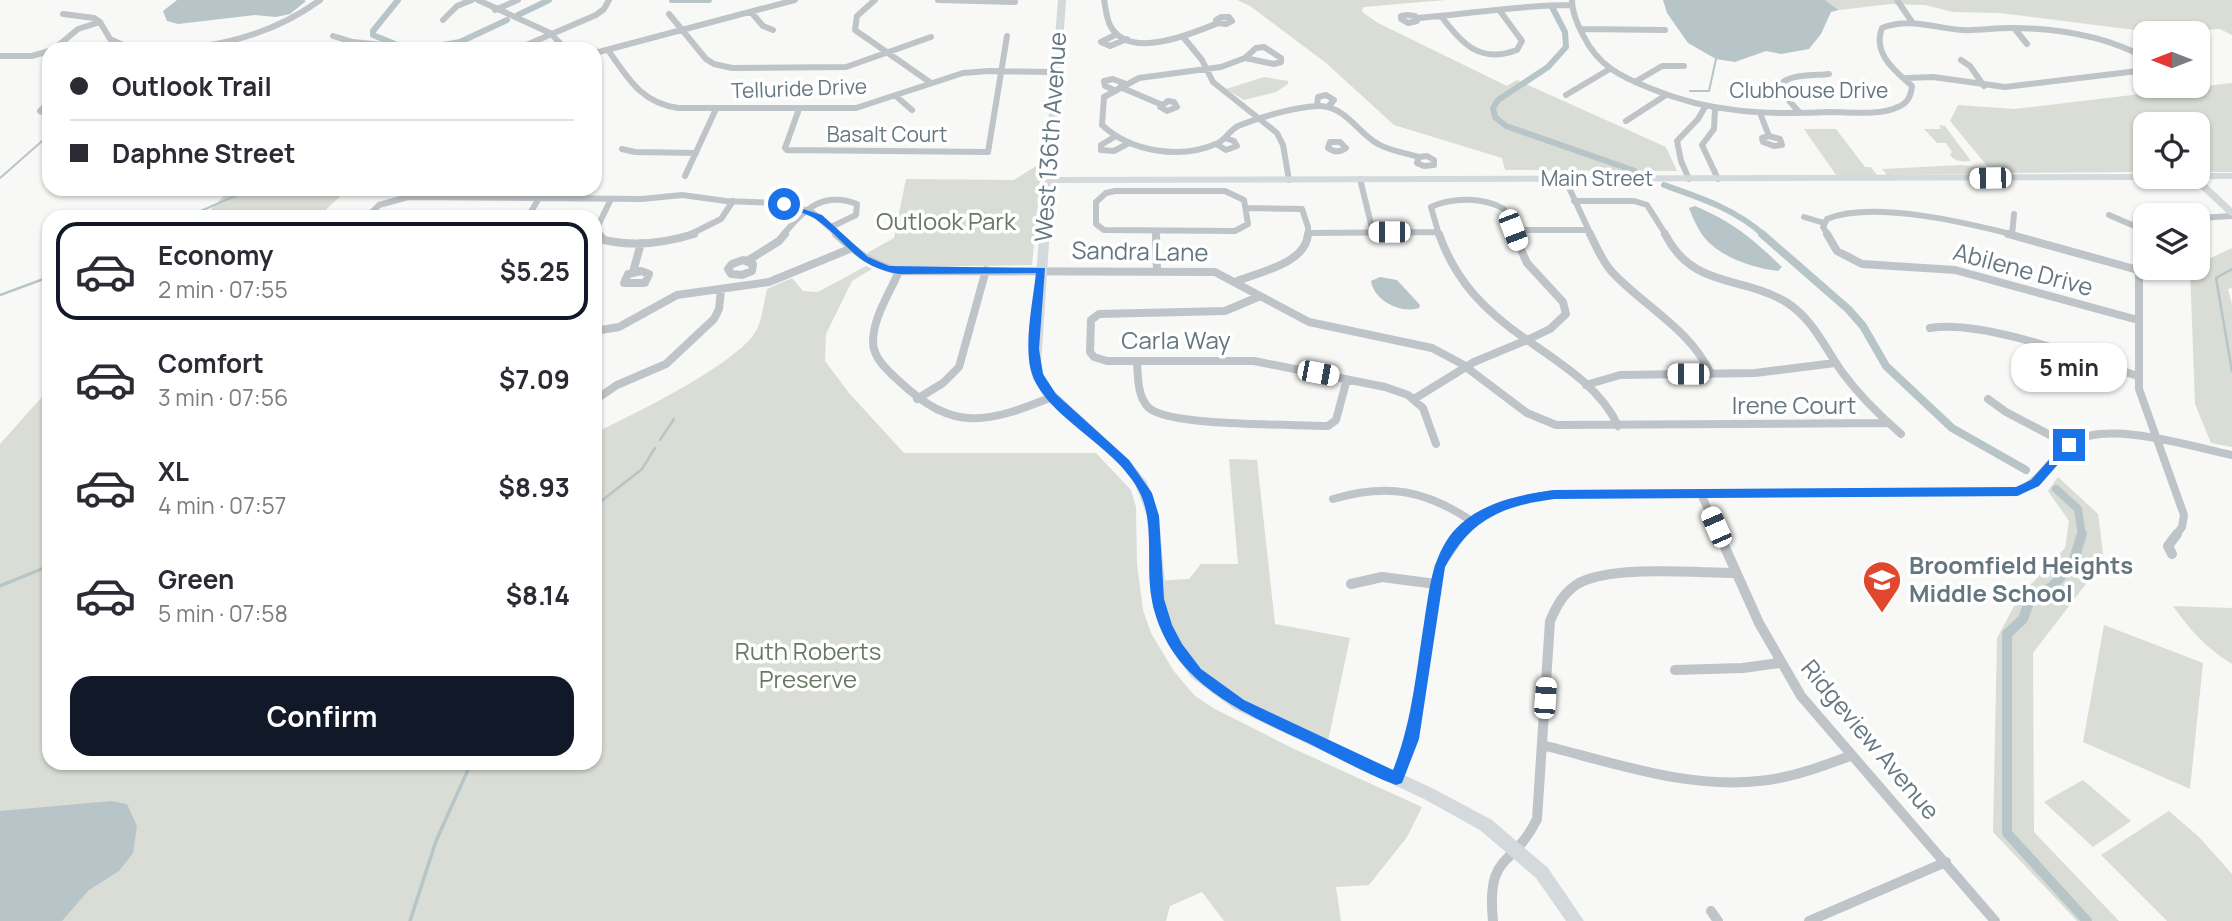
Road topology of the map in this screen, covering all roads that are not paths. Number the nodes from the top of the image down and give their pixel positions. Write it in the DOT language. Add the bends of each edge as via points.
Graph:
graph roads {
  1 [pos="320,0"];
  2 [pos="472,0"];
  3 [pos="478,0"];
  4 [pos="518,0"];
  5 [pos="609,0"];
  6 [pos="795,0"];
  7 [pos="875,0"];
  8 [pos="938,0"];
  9 [pos="1062,0"];
  10 [pos="1104,0"];
  11 [pos="1897,0"];
  12 [pos="1015,2"];
  13 [pos="1571,2"];
  14 [pos="495,10"];
  15 [pos="1500,11"];
  16 [pos="751,12"];
  17 [pos="63,14"];
  18 [pos="669,14"];
  19 [pos="1441,16"];
  20 [pos="1417,18"];
  21 [pos="443,20"];
  22 [pos="1912,22"];
  23 [pos="100,23"];
  24 [pos="1218,23"];
  25 [pos="2014,28"];
  26 [pos="1580,29"];
  27 [pos="682,30"];
  28 [pos="773,30"];
  29 [pos="1665,30"];
  30 [pos="551,33"];
  31 [pos="1117,34"];
  32 [pos="332,36"];
  33 [pos="1007,36"];
  34 [pos="931,37"];
  35 [pos="1184,38"];
  36 [pos="1127,39"];
  37 [pos="63,42"];
  38 [pos="116,42"];
  39 [pos="218,42"];
  40 [pos="353,42"];
  41 [pos="532,42"];
  42 [pos="561,42"];
  43 [pos="2027,44"];
  44 [pos="608,50"];
  45 [pos="602,51"];
  46 [pos="2133,51"];
  47 [pos="887,53"];
  48 [pos="42,54"];
  49 [pos="0,58"];
  50 [pos="1245,58"];
  51 [pos="1961,60"];
  52 [pos="1684,66"];
  53 [pos="1206,69"];
  54 [pos="1608,70"];
  55 [pos="1002,72"];
  56 [pos="1055,72"];
  57 [pos="2133,72"];
  58 [pos="1829,74"];
  59 [pos="1906,78"];
  60 [pos="1635,82"];
  61 [pos="931,83"];
  62 [pos="1984,86"];
  63 [pos="1120,87"];
  64 [pos="1566,95"];
  65 [pos="1666,95"];
  66 [pos="897,97"];
  67 [pos="1160,104"];
  68 [pos="1705,107"];
  69 [pos="716,109"];
  70 [pos="799,109"];
  71 [pos="1715,109"];
  72 [pos="912,110"];
  73 [pos="1799,112"];
  74 [pos="1760,113"];
  75 [pos="1263,119"];
  76 [pos="1626,121"];
  77 [pos="1365,134"];
  78 [pos="1116,136"];
  79 [pos="1769,136"];
  80 [pos="1225,138"];
  81 [pos="1348,140"];
  82 [pos="1129,143"];
  83 [pos="1216,144"];
  84 [pos="622,149"];
  85 [pos="696,153"];
  86 [pos="1419,158"];
  87 [pos="685,176"];
  88 [pos="2232,176"];
  89 [pos="2133,177"];
  90 [pos="2210,177"];
  91 [pos="1360,179"];
  92 [pos="1565,179"];
  93 [pos="1689,179"];
  94 [pos="1718,179"];
  95 [pos="1048,180"];
  96 [pos="1289,180"];
  97 [pos="2207,189"];
  98 [pos="539,198"];
  99 [pos="611,199"];
  100 [pos="733,201"];
  101 [pos="1574,201"];
  102 [pos="1246,208"];
  103 [pos="374,210"];
  104 [pos="532,210"];
  105 [pos="807,210"];
  106 [pos="2014,214"];
  107 [pos="2109,215"];
  108 [pos="2232,215"];
  109 [pos="602,216"];
  110 [pos="1804,217"];
  111 [pos="2210,217"];
  112 [pos="1824,223"];
  113 [pos="2133,225"];
  114 [pos="831,228"];
  115 [pos="1513,230"];
  116 [pos="1587,230"];
  117 [pos="1156,231"];
  118 [pos="1373,232"];
  119 [pos="1438,232"];
  120 [pos="1308,233"];
  121 [pos="2012,236"];
  122 [pos="602,237"];
  123 [pos="642,243"];
  124 [pos="852,248"];
  125 [pos="747,261"];
  126 [pos="2133,269"];
  127 [pos="986,270"];
  128 [pos="1041,270"];
  129 [pos="1157,270"];
  130 [pos="899,271"];
  131 [pos="633,272"];
  132 [pos="2138,280"];
  133 [pos="1235,282"];
  134 [pos="721,290"];
  135 [pos="1258,297"];
  136 [pos="2138,320"];
  137 [pos="1930,328"];
  138 [pos="602,331"];
  139 [pos="1525,340"];
  140 [pos="1137,361"];
  141 [pos="1835,363"];
  142 [pos="1466,368"];
  143 [pos="1712,374"];
  144 [pos="2138,376"];
  145 [pos="1348,379"];
  146 [pos="1586,385"];
  147 [pos="602,395"];
  148 [pos="1052,397"];
  149 [pos="917,399"];
  150 [pos="1414,399"];
  151 [pos="1988,399"];
  152 [pos="1888,423"];
  153 [pos="1618,426"];
  154 [pos="1901,434"];
  155 [pos="2157,441"];
  156 [pos="1436,444"];
  157 [pos="2069,445"];
  158 [pos="2232,455"];
  159 [pos="1701,494"];
  160 [pos="1333,499"];
  161 [pos="1473,522"];
  162 [pos="2172,554"];
  163 [pos="1736,573"];
  164 [pos="1351,584"];
  165 [pos="1436,584"];
  166 [pos="1779,663"];
  167 [pos="1675,670"];
  168 [pos="1542,745"];
  169 [pos="1850,756"];
  170 [pos="1396,778"];
  171 [pos="1515,849"];
  172 [pos="1946,862"];
  173 [pos="1493,921"];
  174 [pos="1576,921"];
  175 [pos="1810,921"];
  176 [pos="1995,921"];
  1 -- 39 [label="street" via="257,34"];
  2 -- 21 [label="street" via="457,6"];
  3 -- 14 [label="street"];
  4 -- 14 [label="street"];
  5 -- 30 [label="street" via="601,12"];
  6 -- 16 [label="street"];
  7 -- 47 [label="street" via="857,14 854,25 858,33"];
  8 -- 12 [label="street"];
  9 -- 56 [label="main road, West 136th Avenue"];
  10 -- 31 [label="street"];
  11 -- 22 [label="street"];
  13 -- 15 [label="street"];
  13 -- 26 [label="street"];
  14 -- 30 [label="street"];
  15 -- 19 [label="street"];
  15 -- 19 [label="street" via="1522,41 1517,50 1502,55 1462,44"];
  16 -- 27 [label="street"];
  16 -- 28 [label="street"];
  17 -- 23 [label="street" via="88,16"];
  18 -- 27 [label="street"];
  19 -- 20 [label="street"];
  22 -- 25 [label="street, Clubhouse Drive" via="1960,30"];
  22 -- 59 [label="street, Clubhouse Drive" via="1890,24 1879,33 1886,62"];
  23 -- 37 [label="street" via="78,29"];
  23 -- 38 [label="street"];
  24 -- 35 [label="street"];
  25 -- 43 [label="street"];
  25 -- 46 [label="street, Clubhouse Drive" via="2103,40"];
  26 -- 29 [label="street"];
  26 -- 54 [label="street" via="1596,60"];
  27 -- 44 [label="street"];
  27 -- 47 [label="street" via="706,59 724,67 835,68"];
  30 -- 41 [label="street"];
  30 -- 42 [label="street"];
  31 -- 36 [label="street"];
  31 -- 36 [label="street" via="1102,44 1114,46"];
  32 -- 40 [label="street"];
  33 -- 55 [label="street"];
  34 -- 47 [label="street"];
  35 -- 36 [label="street"];
  35 -- 53 [label="street"];
  44 -- 45 [label="street"];
  44 -- 69 [label="street, Telluride Drive" via="648,101 669,108"];
  47 -- 61 [label="street"];
  48 -- 49 [label="street"];
  50 -- 50 [label="street" via="1262,47 1282,60 1274,64"];
  50 -- 53 [label="street"];
  51 -- 62 [label="street"];
  52 -- 60 [label="street" via="1662,66"];
  53 -- 63 [label="street" via="1139,78"];
  53 -- 75 [label="street" via="1221,89"];
  54 -- 60 [label="street, Clubhouse Drive"];
  54 -- 64 [label="street"];
  55 -- 56 [label="street, Telluride Drive"];
  55 -- 61 [label="street, Telluride Drive" via="965,73"];
  55 -- 70 [label="street, Basalt Court" via="990,154 783,152"];
  56 -- 95 [label="main road, West 136th Avenue"];
  57 -- 62 [label="street"];
  58 -- 73 [label="street" via="1787,79 1778,85"];
  59 -- 62 [label="street" via="1933,77"];
  59 -- 73 [label="street, Clubhouse Drive" via="1913,90 1899,108"];
  60 -- 65 [label="street, Clubhouse Drive"];
  61 -- 66 [label="street, Telluride Drive"];
  63 -- 67 [label="street"];
  63 -- 78 [label="street" via="1103,99 1102,121"];
  65 -- 68 [label="street, Clubhouse Drive"];
  65 -- 76 [label="street"];
  66 -- 70 [label="street, Telluride Drive" via="856,108"];
  66 -- 72 [label="street"];
  68 -- 71 [label="street, Clubhouse Drive"];
  68 -- 93 [label="street" via="1676,145"];
  69 -- 70 [label="street, Telluride Drive"];
  69 -- 85 [label="street"];
  71 -- 74 [label="street, Clubhouse Drive"];
  71 -- 94 [label="street" via="1715,126 1702,145"];
  73 -- 74 [label="street, Clubhouse Drive"];
  74 -- 79 [label="street"];
  75 -- 77 [label="street" via="1317,105 1341,112"];
  75 -- 80 [label="street" via="1232,129"];
  75 -- 96 [label="street" via="1279,137"];
  77 -- 81 [label="street"];
  77 -- 86 [label="street" via="1387,148"];
  78 -- 82 [label="street"];
  78 -- 82 [label="street" via="1101,145 1101,150 1114,151"];
  80 -- 83 [label="street"];
  80 -- 83 [label="street" via="1237,146 1227,150"];
  82 -- 83 [label="street" via="1159,150"];
  84 -- 85 [label="street"];
  85 -- 87 [label="street"];
  88 -- 90 [label="main road"];
  89 -- 94 [label="main road, Main Street"];
  91 -- 92 [label="main road, Main Street"];
  91 -- 96 [label="main road, Main Street"];
  91 -- 118 [label="street"];
  92 -- 93 [label="main road, Main Street"];
  92 -- 101 [label="street"];
  93 -- 94 [label="main road, Main Street"];
  95 -- 96 [label="main road, Main Street"];
  95 -- 128 [label="main road, West 136th Avenue"];
  97 -- 108 [label="main road"];
  98 -- 99 [label="street"];
  98 -- 103 [label="street" via="397,198"];
  98 -- 104 [label="street"];
  99 -- 100 [label="street" via="682,195"];
  99 -- 109 [label="street"];
  100 -- 105 [label="street" via="778,202"];
  100 -- 123 [label="street" via="721,219 705,229"];
  101 -- 116 [label="street"];
  101 -- 141 [label="street" via="1647,205 1681,259 1709,276 1760,290 1791,305 1809,322"];
  102 -- 117 [label="street" via="1248,224 1240,230"];
  102 -- 117 [label="street" via="1242,198 1225,191 1115,191 1098,198 1096,224 1100,228"];
  102 -- 120 [label="street" via="1298,208 1304,212"];
  105 -- 114 [label="street"];
  105 -- 114 [label="street" via="834,198 857,204 856,215"];
  105 -- 125 [label="street" via="791,223 781,242"];
  106 -- 121 [label="street"];
  107 -- 113 [label="street"];
  108 -- 111 [label="street"];
  110 -- 112 [label="street"];
  112 -- 121 [label="street, Abilene Drive" via="1843,214 1905,215"];
  112 -- 136 [label="street, Abilene Drive" via="1825,234 1838,251 1862,264 1955,270"];
  114 -- 124 [label="street"];
  115 -- 116 [label="street"];
  115 -- 119 [label="street" via="1498,204 1442,202 1431,208"];
  115 -- 139 [label="street" via="1527,262 1566,311 1560,322"];
  116 -- 143 [label="street" via="1611,271 1685,334"];
  117 -- 129 [label="street"];
  118 -- 119 [label="street"];
  118 -- 120 [label="street"];
  119 -- 139 [label="street" via="1447,261 1464,288 1491,316"];
  120 -- 133 [label="street" via="1308,246 1300,254"];
  121 -- 126 [label="street, Abilene Drive"];
  122 -- 123 [label="street" via="609,242"];
  123 -- 131 [label="street"];
  124 -- 130 [label="street" via="872,264"];
  124 -- 134 [label="street" via="766,283"];
  127 -- 128 [label="street, Sandra Lane"];
  127 -- 130 [label="street, Sandra Lane"];
  127 -- 149 [label="street" via="959,367"];
  128 -- 129 [label="street, Sandra Lane"];
  128 -- 148 [label="main road, West 136th Avenue" via="1034,358 1039,379"];
  129 -- 133 [label="street, Sandra Lane" via="1212,271"];
  130 -- 149 [label="street" via="874,331 874,348 883,365"];
  132 -- 136 [label="street"];
  133 -- 135 [label="street, Sandra Lane"];
  134 -- 138 [label="street" via="677,295 630,324"];
  134 -- 147 [label="street" via="714,319 666,364"];
  135 -- 140 [label="street, Carla Way" via="1225,312 1107,312 1092,318 1090,352 1094,357"];
  135 -- 142 [label="street, Irene Court" via="1321,326 1423,345"];
  136 -- 144 [label="street"];
  137 -- 144 [label="street" via="1968,327"];
  139 -- 142 [label="street"];
  139 -- 146 [label="street"];
  140 -- 145 [label="street, Carla Way" via="1254,361"];
  140 -- 145 [label="street" via="1140,397 1149,408 1171,418 1328,426 1336,420"];
  141 -- 143 [label="street"];
  141 -- 152 [label="street"];
  142 -- 150 [label="street"];
  142 -- 153 [label="street, Irene Court" via="1537,419 1565,426"];
  143 -- 146 [label="street" via="1620,375"];
  144 -- 155 [label="street" via="2141,399"];
  145 -- 150 [label="street, Carla Way"];
  146 -- 153 [label="street" via="1610,409"];
  148 -- 149 [label="street" via="1010,414 978,418 938,413"];
  148 -- 170 [label="main road, West 136th Avenue" via="1125,463 1146,493 1153,516 1160,608 1173,640 1196,673 1239,705"];
  150 -- 156 [label="street" via="1426,412"];
  151 -- 157 [label="street"];
  152 -- 153 [label="street, Irene Court"];
  152 -- 154 [label="street"];
  155 -- 157 [label="street" via="2098,434"];
  155 -- 158 [label="street"];
  155 -- 162 [label="street" via="2184,515 2182,527 2168,546"];
  157 -- 159 [label="street" via="2035,483 2017,492"];
  159 -- 161 [label="street" via="1537,496 1505,504"];
  159 -- 163 [label="street, Ridgeview Avenue"];
  160 -- 161 [label="street" via="1354,494 1414,494 1438,500"];
  161 -- 165 [label="street" via="1446,552"];
  163 -- 166 [label="street, Ridgeview Avenue"];
  163 -- 168 [label="street" via="1605,573 1569,589 1557,602 1550,621"];
  164 -- 165 [label="street" via="1405,579"];
  165 -- 170 [label="street" via="1412,739"];
  166 -- 167 [label="street"];
  166 -- 169 [label="street, Ridgeview Avenue"];
  168 -- 169 [label="street" via="1714,782 1773,779"];
  168 -- 171 [label="street" via="1537,819"];
  169 -- 172 [label="street, Ridgeview Avenue"];
  170 -- 171 [label="main road, West 136th Avenue" via="1465,812"];
  171 -- 173 [label="street" via="1500,863 1492,881"];
  171 -- 174 [label="main road, West 136th Avenue" via="1542,873"];
  172 -- 175 [label="street"];
  172 -- 176 [label="street, Ridgeview Avenue"];
}
